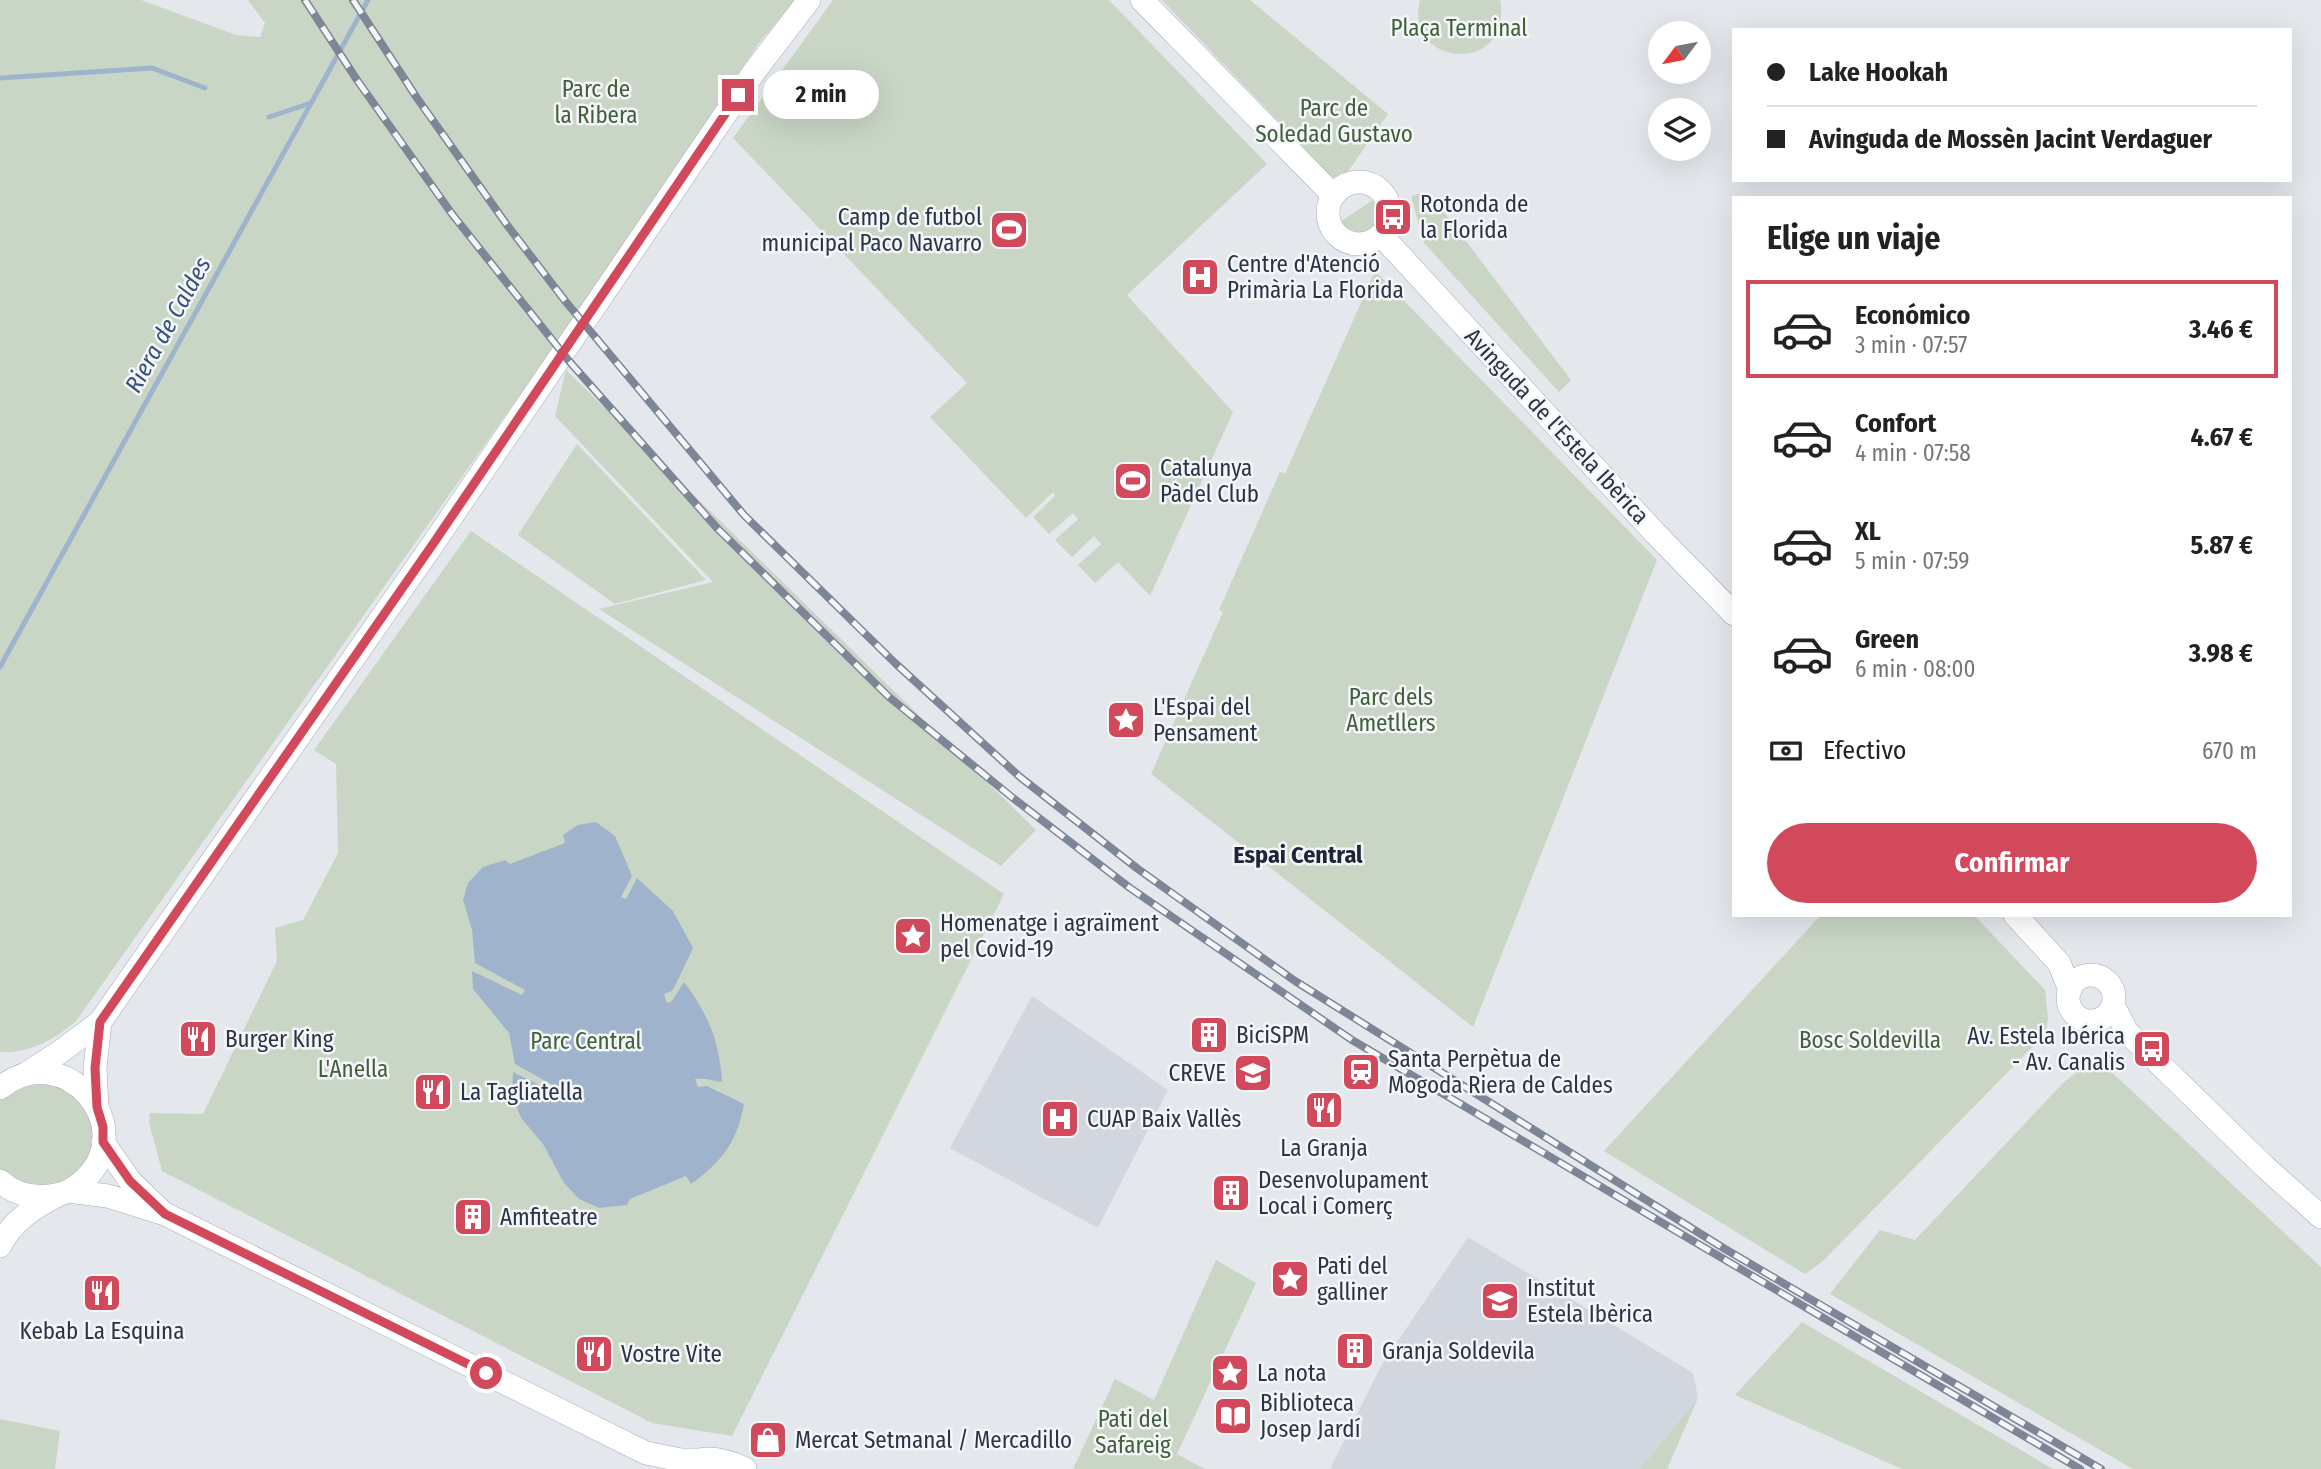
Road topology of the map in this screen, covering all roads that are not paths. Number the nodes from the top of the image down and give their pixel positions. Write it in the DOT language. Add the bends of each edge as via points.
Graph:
graph roads {
  1 [pos="809,0"];
  2 [pos="1142,0"];
  3 [pos="1333,195"];
  4 [pos="1382,236"];
  5 [pos="1732,612"];
  6 [pos="2017,917"];
  7 [pos="2078,982"];
  8 [pos="2113,1005"];
  9 [pos="2092,1021"];
  10 [pos="100,1022"];
  11 [pos="2127,1032"];
  12 [pos="10,1078"];
  13 [pos="97,1107"];
  14 [pos="103,1142"];
  15 [pos="0,1181"];
  16 [pos="62,1194"];
  17 [pos="165,1214"];
  18 [pos="2321,1217"];
  19 [pos="0,1246"];
  20 [pos="646,1452"];
  21 [pos="690,1465"];
  22 [pos="663,1469"];
  23 [pos="745,1469"];
  1 -- 10 [label="main road" via="754,72"];
  2 -- 3 [label="main road"];
  3 -- 4 [label="main road" via="1328,206 1331,228 1345,242 1366,245"];
  3 -- 4 [label="main road" via="1352,182 1374,186 1387,197 1391,211"];
  4 -- 5 [label="main road, Avinguda de l'Estela Ibèrica"];
  6 -- 7 [label="main road"];
  7 -- 8 [label="main road" via="2100,976 2113,992"];
  7 -- 9 [label="main road" via="2068,997 2073,1012"];
  8 -- 9 [label="main road" via="2105,1016"];
  8 -- 11 [label="main road"];
  9 -- 11 [label="main road"];
  10 -- 12 [label="main road" via="61,1052"];
  10 -- 13 [label="main road"];
  11 -- 18 [label="main road"];
  12 -- 13 [label="main road" via="43,1072 60,1075 75,1082"];
  13 -- 14 [label="main road"];
  14 -- 16 [label="main road" via="96,1166"];
  14 -- 17 [label="main road" via="130,1181"];
  15 -- 16 [label="main road" via="21,1194"];
  16 -- 17 [label="main road" via="108,1196"];
  16 -- 19 [label="main road" via="26,1213"];
  17 -- 20 [label="main road"];
  20 -- 21 [label="main road"];
  20 -- 22 [label="main road"];
  21 -- 23 [label="main road" via="709,1459"];
}
